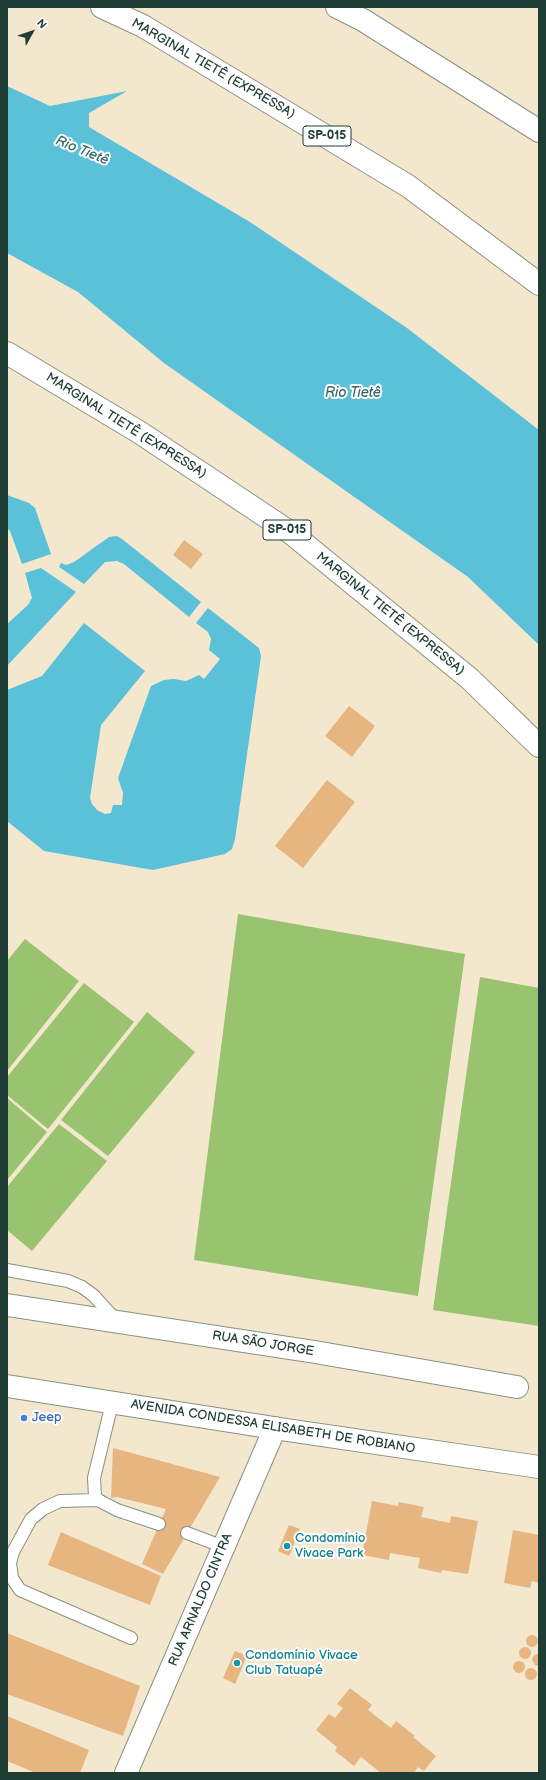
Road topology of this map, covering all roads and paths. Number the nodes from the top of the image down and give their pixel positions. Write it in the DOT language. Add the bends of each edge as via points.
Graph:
graph roads {
  1 [pos="102,7"];
  2 [pos="337,7"];
  3 [pos="539,131"];
  4 [pos="539,284"];
  5 [pos="7,353"];
  6 [pos="539,746"];
  7 [pos="7,1270"];
  8 [pos="7,1305"];
  9 [pos="117,1321"];
  10 [pos="7,1386"];
  11 [pos="517,1387"];
  12 [pos="112,1403"];
  13 [pos="275,1428"];
  14 [pos="539,1467"];
  15 [pos="98,1500"];
  16 [pos="159,1524"];
  17 [pos="187,1534"];
  18 [pos="224,1547"];
  19 [pos="131,1638"];
  20 [pos="126,1773"];
  1 -- 4 [label="main road, MARGINAL TIETÊ (EXPRESSA) / SP-015" via="143,26 408,186"];
  2 -- 3 [label="main road" via="363,20"];
  5 -- 6 [label="main road, MARGINAL TIETÊ (EXPRESSA) / SP-015" via="139,432 292,533 470,679"];
  7 -- 9 [label="lane" via="68,1281 82,1287"];
  8 -- 9 [label="main road, RUA SÃO JORGE"];
  9 -- 11 [label="main road, RUA SÃO JORGE"];
  10 -- 12 [label="main road, AVENIDA CONDESSA ELISABETH DE ROBIANO"];
  12 -- 13 [label="main road, AVENIDA CONDESSA ELISABETH DE ROBIANO"];
  12 -- 15 [label="lane" via="94,1478 94,1491"];
  13 -- 14 [label="main road, AVENIDA CONDESSA ELISABETH DE ROBIANO"];
  13 -- 18 [label="main road, RUA ARNALDO CINTRA"];
  15 -- 16 [label="lane" via="117,1510"];
  15 -- 19 [label="lane" via="60,1501 43,1509 31,1519 13,1552 10,1563 12,1578 20,1590"];
  17 -- 18 [label="lane"];
  18 -- 20 [label="main road, RUA ARNALDO CINTRA"];
}
